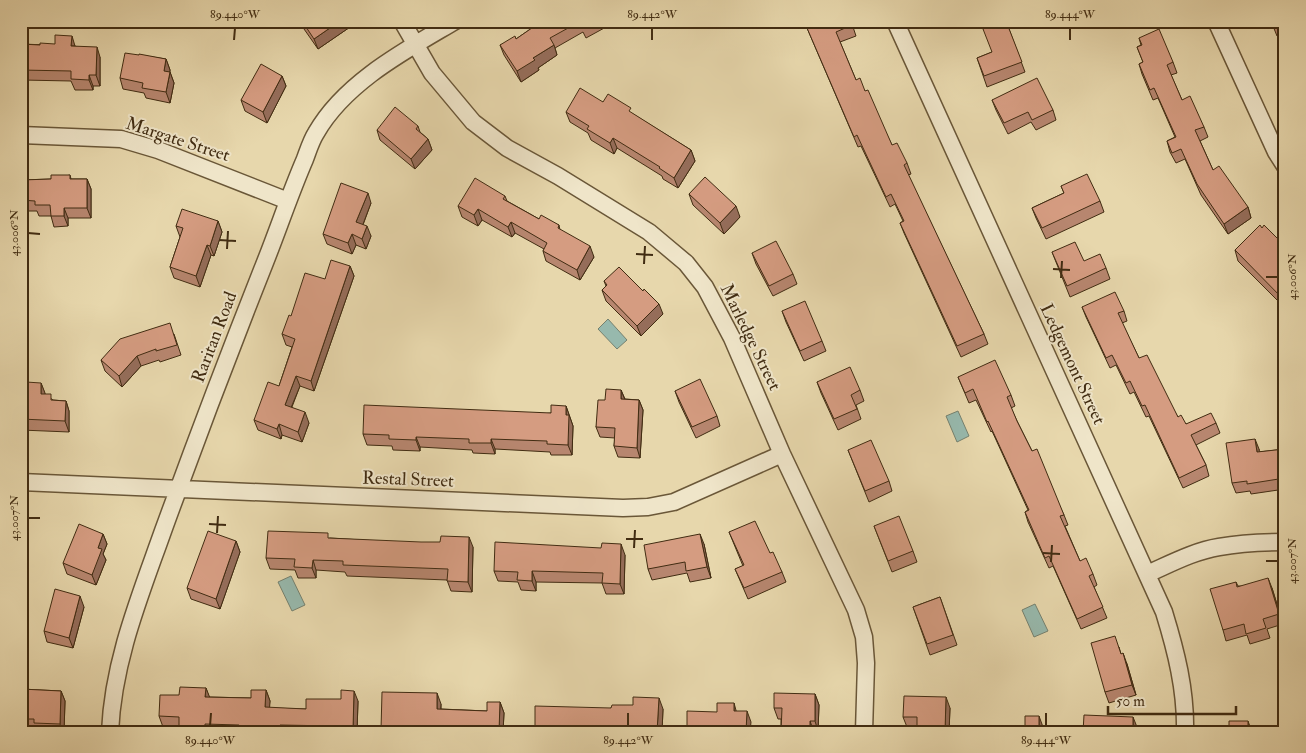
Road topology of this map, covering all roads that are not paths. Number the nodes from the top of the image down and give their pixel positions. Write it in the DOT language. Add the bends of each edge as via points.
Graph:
graph roads {
  1 [pos="402,21"];
  2 [pos="455,21"];
  3 [pos="895,21"];
  4 [pos="1216,21"];
  5 [pos="415,44"];
  6 [pos="21,135"];
  7 [pos="1285,166"];
  8 [pos="288,200"];
  9 [pos="782,454"];
  10 [pos="21,482"];
  11 [pos="178,490"];
  12 [pos="1285,542"];
  13 [pos="1147,574"];
  14 [pos="110,732"];
  15 [pos="864,732"];
  16 [pos="1185,732"];
  1 -- 5 [label="street, Marledge Street"];
  2 -- 5 [label="street, Raritan Road"];
  3 -- 13 [label="street, Ledgemont Street"];
  4 -- 7 [label="street"];
  5 -- 8 [label="street, Raritan Road" via="342,98 316,133"];
  5 -- 9 [label="street, Marledge Street" via="432,73 474,122 507,148 624,215 686,263 705,287 732,338"];
  6 -- 8 [label="street, Margate Street" via="121,139"];
  8 -- 11 [label="street, Raritan Road"];
  9 -- 11 [label="street, Restal Street" via="674,502 648,507"];
  9 -- 15 [label="street, Marledge Street" via="856,610 864,637"];
  10 -- 11 [label="street, Restal Street"];
  11 -- 14 [label="street, Raritan Road" via="123,646"];
  12 -- 13 [label="street" via="1218,547"];
  13 -- 16 [label="street, Ledgemont Street" via="1164,612 1181,672"];
}
